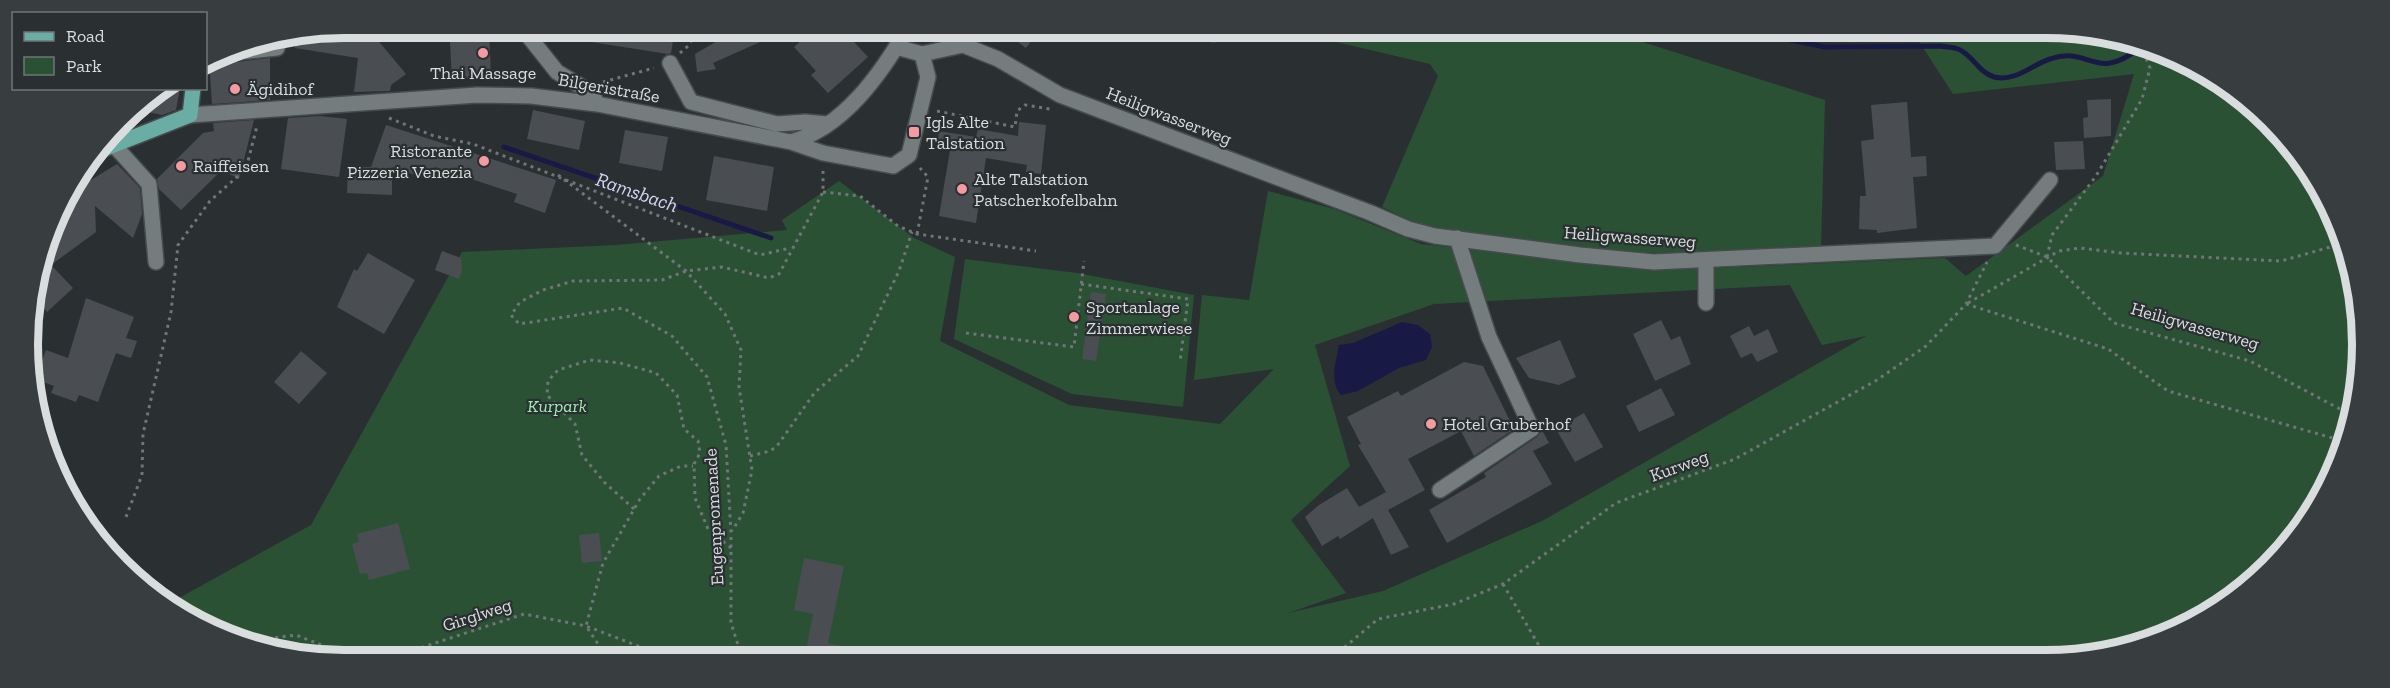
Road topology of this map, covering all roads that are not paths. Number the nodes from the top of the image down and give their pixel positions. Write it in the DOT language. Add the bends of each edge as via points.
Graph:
graph roads {
  1 [pos="530,38"];
  2 [pos="902,38"];
  3 [pos="969,38"];
  4 [pos="278,45"];
  5 [pos="963,45"];
  6 [pos="896,47"];
  7 [pos="259,50"];
  8 [pos="922,54"];
  9 [pos="669,63"];
  10 [pos="193,90"];
  11 [pos="597,104"];
  12 [pos="190,115"];
  13 [pos="828,124"];
  14 [pos="115,140"];
  15 [pos="116,140"];
  16 [pos="791,142"];
  17 [pos="2050,180"];
  18 [pos="1457,238"];
  19 [pos="1706,261"];
  20 [pos="156,262"];
  21 [pos="1706,303"];
  22 [pos="1440,490"];
  1 -- 11 [label="street" via="557,72 592,93"];
  2 -- 6 [label="street"];
  3 -- 5 [label="street"];
  4 -- 7 [label="street" via="277,48"];
  5 -- 8 [label="street"];
  5 -- 18 [label="street, Heiligwasserweg" via="999,59 1060,95 1408,229"];
  6 -- 8 [label="street"];
  6 -- 13 [label="street" via="874,80"];
  8 -- 16 [label="street, Bilgeristraße" via="928,77 909,155 893,166 824,153"];
  9 -- 13 [label="street" via="691,102 777,124"];
  10 -- 12 [label="main road"];
  11 -- 12 [label="street, Bilgeristraße" via="495,95"];
  11 -- 16 [label="street, Bilgeristraße"];
  12 -- 15 [label="main road"];
  13 -- 16 [label="street"];
  14 -- 20 [label="street" via="149,184"];
  17 -- 19 [label="street, Heiligwasserweg" via="1995,246"];
  18 -- 19 [label="street, Heiligwasserweg" via="1599,257"];
  18 -- 22 [label="street" via="1489,337 1532,429"];
  19 -- 21 [label="street"];
}
